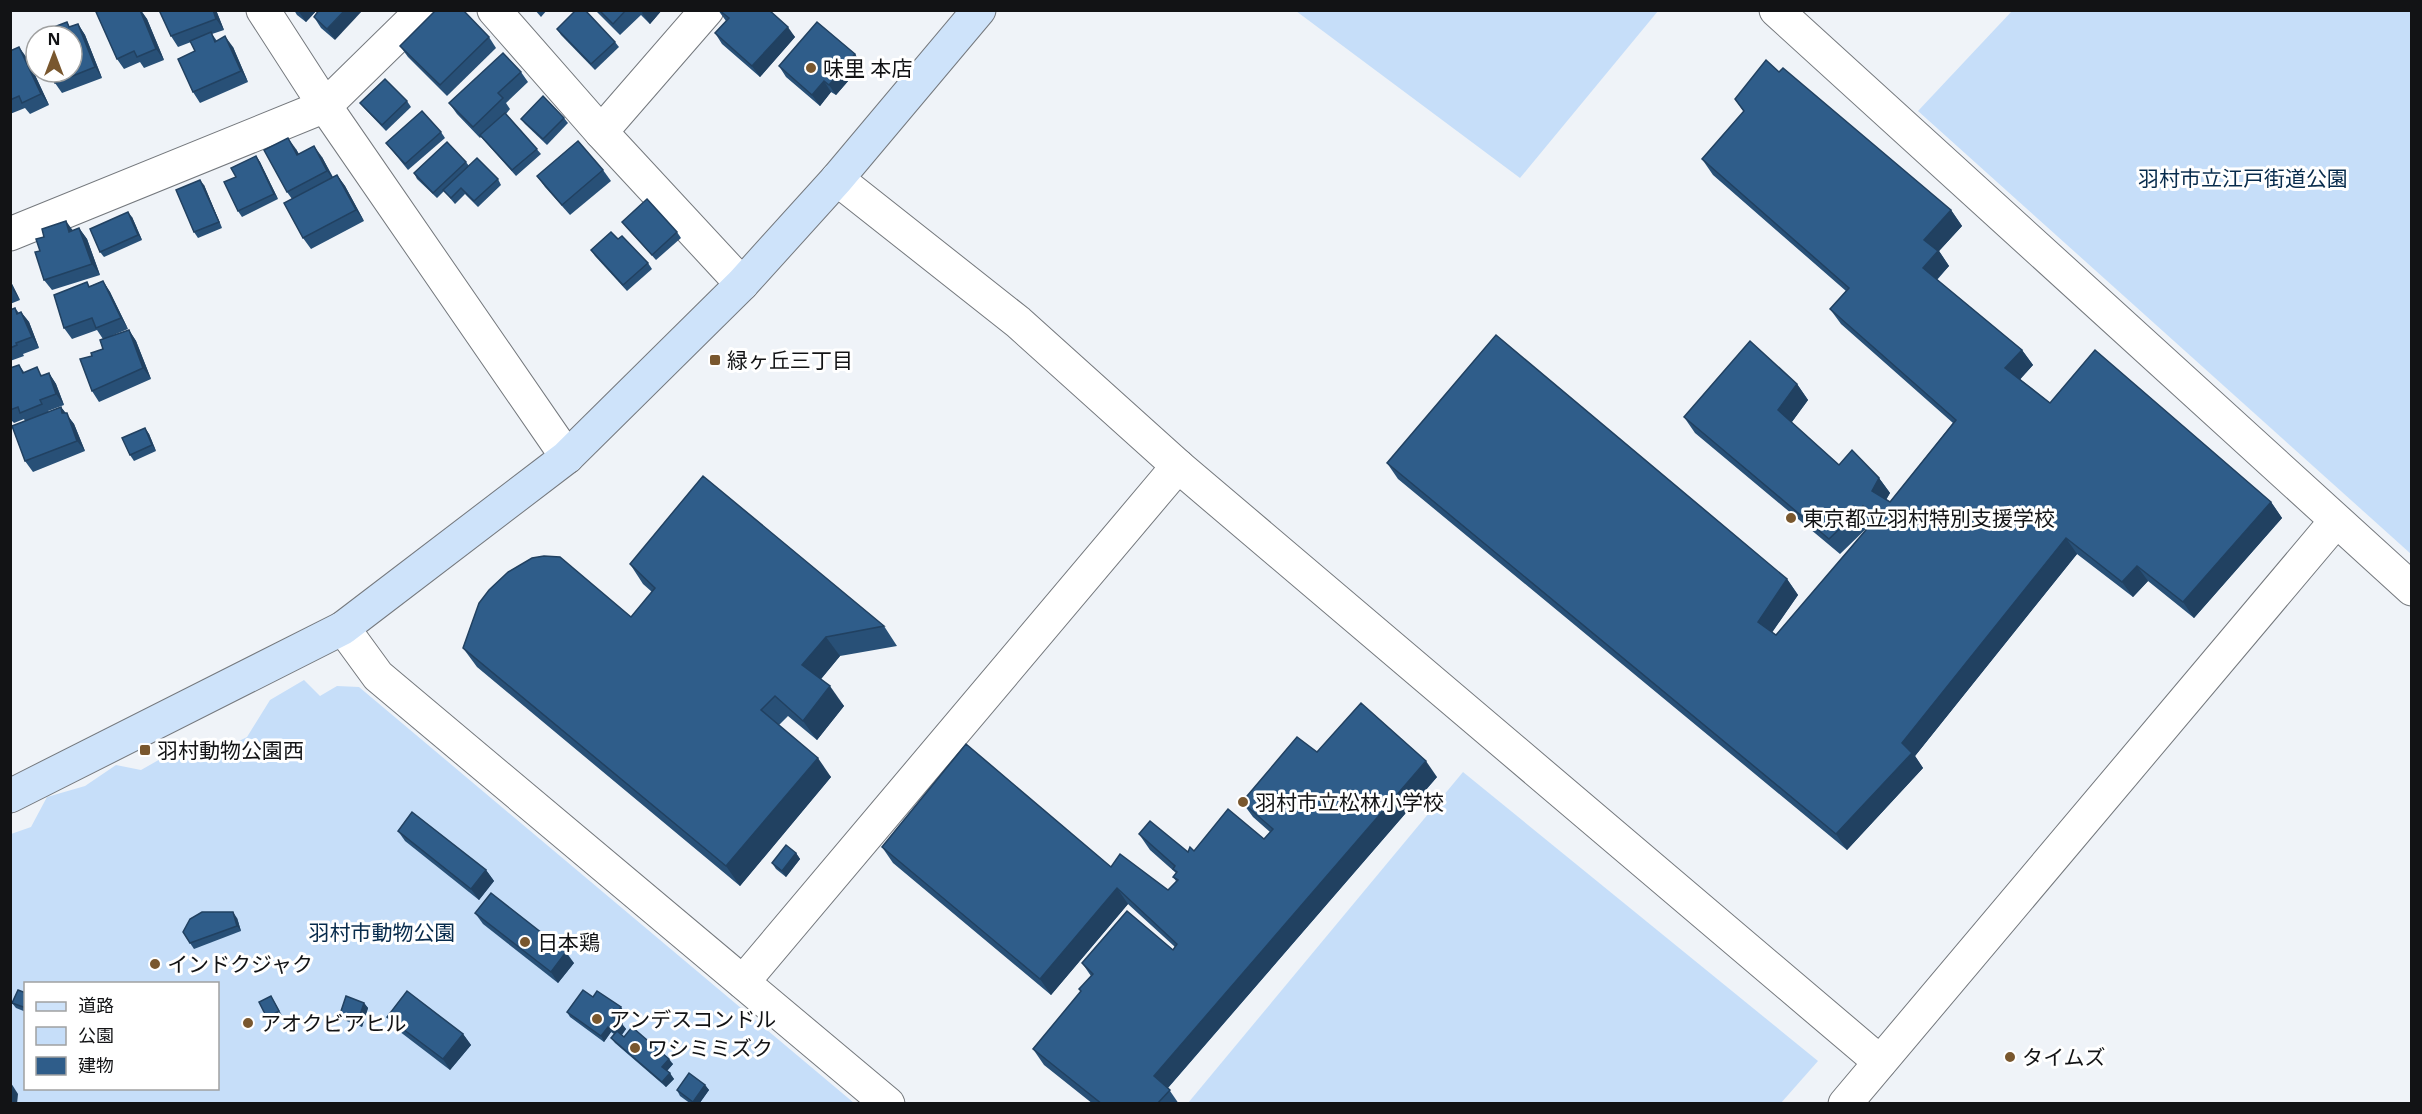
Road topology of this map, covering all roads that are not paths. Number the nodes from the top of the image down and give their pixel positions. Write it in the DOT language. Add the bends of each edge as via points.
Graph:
graph roads {
  1 [pos="263,10"];
  2 [pos="423,10"];
  3 [pos="494,10"];
  4 [pos="706,10"];
  5 [pos="979,10"];
  6 [pos="1776,10"];
  7 [pos="325,106"];
  8 [pos="601,132"];
  9 [pos="837,179"];
  10 [pos="10,234"];
  11 [pos="742,284"];
  12 [pos="567,457"];
  13 [pos="1178,466"];
  14 [pos="2336,521"];
  15 [pos="2412,589"];
  16 [pos="343,628"];
  17 [pos="10,796"];
  18 [pos="743,982"];
  19 [pos="1880,1062"];
  20 [pos="888,1104"];
  21 [pos="1845,1104"];
  1 -- 7 [label="street"];
  2 -- 7 [label="street"];
  3 -- 8 [label="street"];
  4 -- 8 [label="street"];
  5 -- 9 [label="street"];
  6 -- 14 [label="street"];
  7 -- 10 [label="street"];
  7 -- 12 [label="street"];
  8 -- 11 [label="street"];
  9 -- 11 [label="street"];
  9 -- 13 [label="street" via="1018,322"];
  11 -- 12 [label="street"];
  12 -- 16 [label="street"];
  13 -- 18 [label="street"];
  13 -- 19 [label="street"];
  14 -- 15 [label="street"];
  14 -- 19 [label="street"];
  16 -- 17 [label="street"];
  16 -- 18 [label="street" via="378,676"];
  18 -- 20 [label="street"];
  19 -- 21 [label="street"];
}
